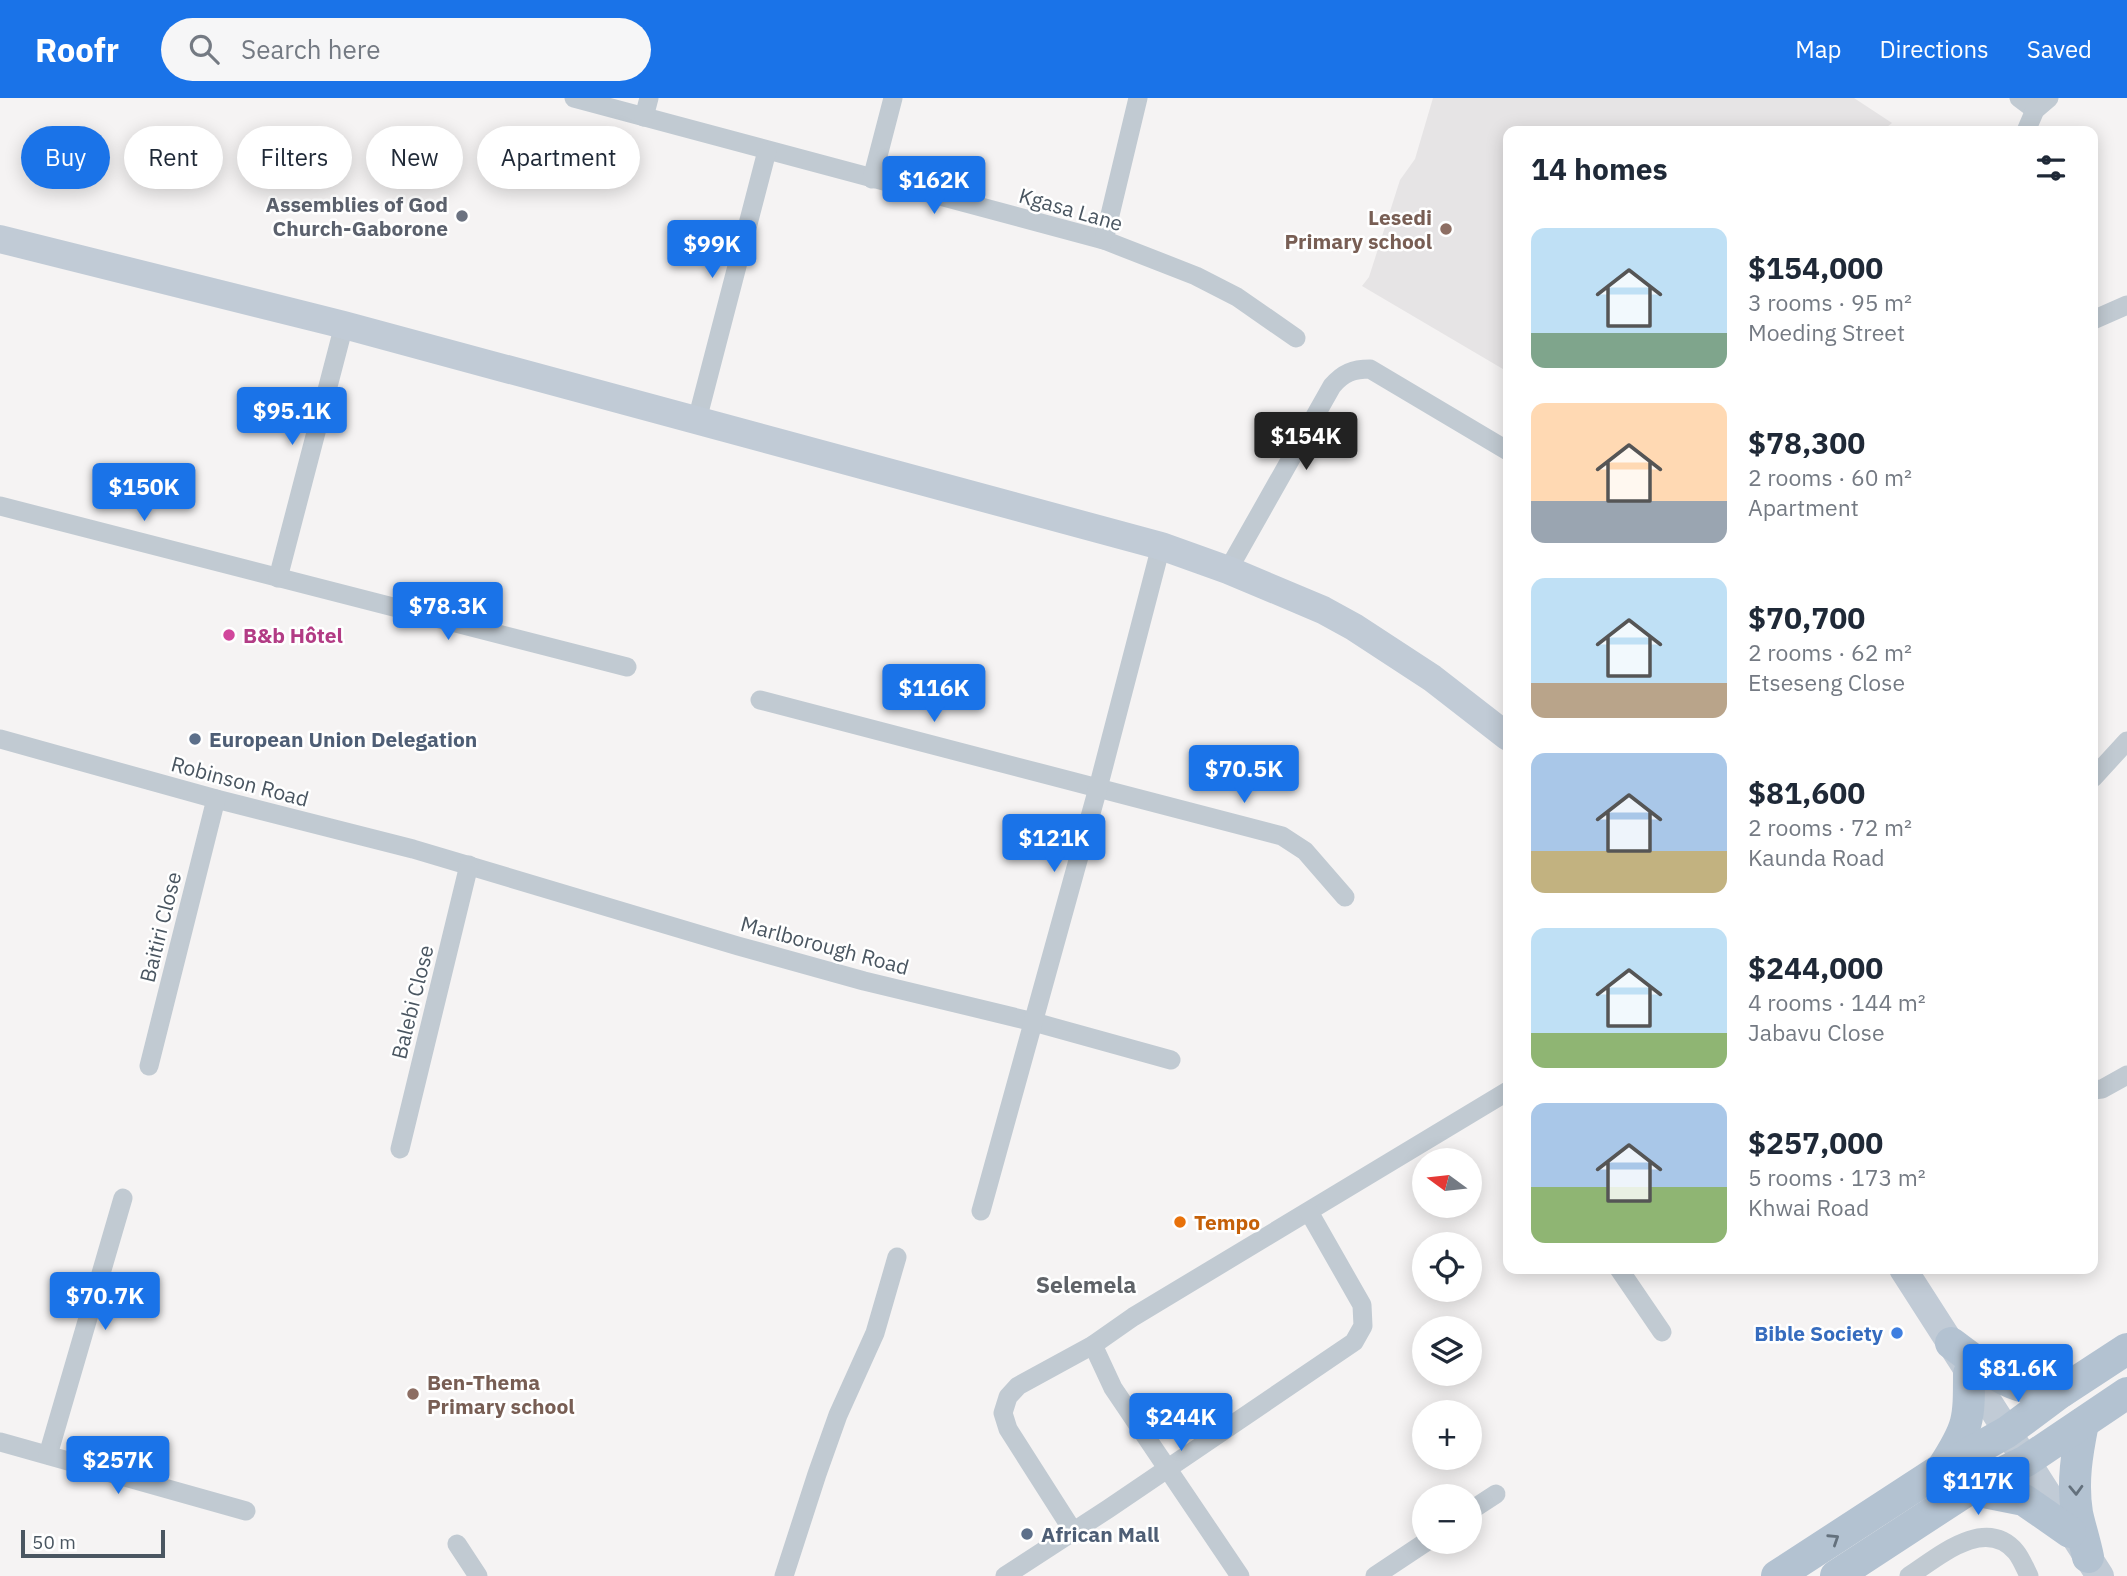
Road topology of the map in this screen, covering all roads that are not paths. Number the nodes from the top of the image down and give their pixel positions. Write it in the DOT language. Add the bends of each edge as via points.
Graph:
graph roads {
  1 [pos="574,98"];
  2 [pos="649,98"];
  3 [pos="894,98"];
  4 [pos="1138,98"];
  5 [pos="2034,102"];
  6 [pos="645,117"];
  7 [pos="2027,126"];
  8 [pos="767,151"];
  9 [pos="872,179"];
  10 [pos="7,238"];
  11 [pos="1104,240"];
  12 [pos="2127,305"];
  13 [pos="2098,318"];
  14 [pos="344,325"];
  15 [pos="1296,338"];
  16 [pos="697,420"];
  17 [pos="1503,448"];
  18 [pos="0,506"];
  19 [pos="1161,546"];
  20 [pos="1227,570"];
  21 [pos="278,578"];
  22 [pos="627,667"];
  23 [pos="760,700"];
  24 [pos="1503,733"];
  25 [pos="0,739"];
  26 [pos="2127,741"];
  27 [pos="2098,773"];
  28 [pos="1098,788"];
  29 [pos="216,799"];
  30 [pos="470,865"];
  31 [pos="1345,897"];
  32 [pos="1034,1022"];
  33 [pos="1171,1060"];
  34 [pos="149,1066"];
  35 [pos="2127,1075"];
  36 [pos="2098,1089"];
  37 [pos="1503,1101"];
  38 [pos="400,1149"];
  39 [pos="123,1198"];
  40 [pos="981,1212"];
  41 [pos="1308,1212"];
  42 [pos="897,1257"];
  43 [pos="1622,1274"];
  44 [pos="1906,1274"];
  45 [pos="1662,1332"];
  46 [pos="1951,1343"];
  47 [pos="1093,1345"];
  48 [pos="2127,1349"];
  49 [pos="1969,1374"];
  50 [pos="2061,1392"];
  51 [pos="2127,1393"];
  52 [pos="2083,1423"];
  53 [pos="2007,1432"];
  54 [pos="0,1442"];
  55 [pos="48,1455"];
  56 [pos="2025,1461"];
  57 [pos="1943,1468"];
  58 [pos="1168,1469"];
  59 [pos="1969,1489"];
  60 [pos="1496,1494"];
  61 [pos="1482,1503"];
  62 [pos="246,1511"];
  63 [pos="1073,1531"];
  64 [pos="2070,1532"];
  65 [pos="457,1544"];
  66 [pos="1412,1551"];
  67 [pos="2094,1566"];
  68 [pos="478,1576"];
  69 [pos="784,1576"];
  70 [pos="1005,1576"];
  71 [pos="1240,1576"];
  72 [pos="1375,1576"];
  73 [pos="1777,1576"];
  74 [pos="1836,1576"];
  75 [pos="1909,1576"];
  76 [pos="2029,1576"];
  1 -- 6 [label="street, Kgasa Lane"];
  2 -- 6 [label="street"];
  3 -- 9 [label="street"];
  4 -- 11 [label="street"];
  5 -- 7 [label="street"];
  6 -- 8 [label="street, Kgasa Lane"];
  8 -- 9 [label="street, Kgasa Lane"];
  8 -- 16 [label="street"];
  9 -- 11 [label="street, Kgasa Lane"];
  10 -- 14 [label="street"];
  11 -- 15 [label="street, Kgasa Lane" via="1196,276 1237,297"];
  12 -- 13 [label="street"];
  14 -- 16 [label="street"];
  14 -- 21 [label="street"];
  16 -- 19 [label="street"];
  17 -- 20 [label="street" via="1370,369 1341,375"];
  18 -- 21 [label="street"];
  19 -- 20 [label="street"];
  19 -- 28 [label="street"];
  20 -- 24 [label="street" via="1354,627 1432,678"];
  21 -- 22 [label="street"];
  23 -- 28 [label="street"];
  25 -- 29 [label="street, Robinson Road"];
  26 -- 27 [label="street"];
  28 -- 31 [label="street" via="1282,836 1305,851"];
  28 -- 32 [label="street"];
  29 -- 30 [label="street, Robinson Road"];
  29 -- 34 [label="street, Baitiri Close"];
  30 -- 32 [label="street, Marlborough Road" via="864,981"];
  30 -- 38 [label="street, Balebi Close"];
  32 -- 33 [label="street, Marlborough Road"];
  32 -- 40 [label="street"];
  35 -- 36 [label="street"];
  37 -- 41 [label="street"];
  39 -- 55 [label="street"];
  41 -- 47 [label="street"];
  41 -- 58 [label="street" via="1362,1305 1363,1325 1354,1342"];
  42 -- 69 [label="street" via="875,1333 838,1415"];
  43 -- 45 [label="street"];
  44 -- 46 [label="street"];
  46 -- 49 [label="street"];
  46 -- 50 [label="main road" via="2015,1385"];
  47 -- 58 [label="street" via="1113,1388"];
  47 -- 63 [label="street" via="1018,1386 1003,1413 1008,1429"];
  48 -- 50 [label="main road"];
  49 -- 53 [label="street"];
  49 -- 57 [label="main road" via="1968,1422"];
  50 -- 53 [label="main road"];
  51 -- 52 [label="main road"];
  52 -- 56 [label="main road"];
  52 -- 67 [label="main road, one-way" via="2075,1493"];
  53 -- 56 [label="street"];
  53 -- 57 [label="main road"];
  54 -- 55 [label="street"];
  55 -- 62 [label="street"];
  56 -- 59 [label="main road"];
  56 -- 64 [label="street"];
  73 -- 57 [label="main road, one-way"];
  58 -- 63 [label="street"];
  58 -- 71 [label="street"];
  59 -- 64 [label="main road" via="2024,1500"];
  59 -- 74 [label="main road"];
  60 -- 61 [label="street"];
  63 -- 70 [label="street"];
  64 -- 67 [label="street"];
  65 -- 68 [label="street"];
  66 -- 72 [label="street"];
  75 -- 76 [label="street" via="1965,1541 1984,1536 2016,1552"];
}
